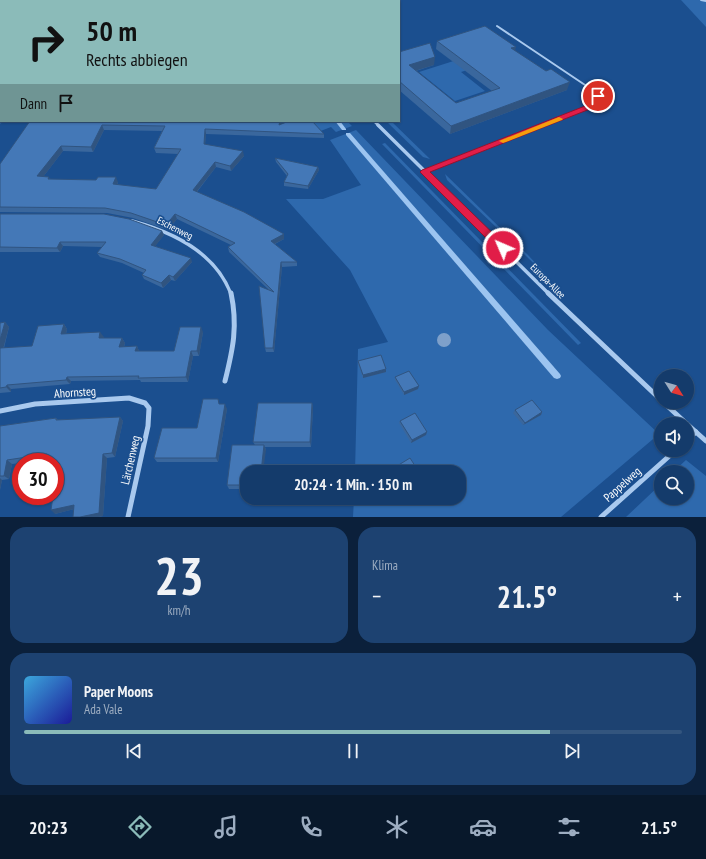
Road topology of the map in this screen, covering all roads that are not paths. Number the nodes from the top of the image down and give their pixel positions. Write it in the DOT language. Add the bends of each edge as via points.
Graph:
graph roads {
  1 [pos="701,0"];
  2 [pos="706,1"];
  3 [pos="497,26"];
  4 [pos="375,122"];
  5 [pos="424,172"];
  6 [pos="127,220"];
  7 [pos="225,381"];
  8 [pos="654,393"];
  9 [pos="149,408"];
  10 [pos="671,409"];
  11 [pos="0,411"];
  12 [pos="679,417"];
  13 [pos="696,432"];
  14 [pos="706,441"];
  15 [pos="668,457"];
  16 [pos="128,517"];
  17 [pos="601,517"];
  1 -- 2 [label="lane"];
  3 -- 5 [label="lane" via="594,91 598,96 597,100 587,108"];
  4 -- 5 [label="street, Europa-Allee"];
  5 -- 8 [label="street, Europa-Allee"];
  6 -- 7 [label="street, Eschenweg" via="151,225 178,238 206,256 219,270 230,290 235,312 233,343"];
  9 -- 11 [label="street, Ahornsteg" via="145,403 129,398 35,404"];
  9 -- 16 [label="street, Lärchenweg" via="148,426"];
  10 -- 12 [label="street, Europa-Allee"];
  13 -- 14 [label="street, Europa-Allee"];
  15 -- 17 [label="street, Pappelweg"];
}
